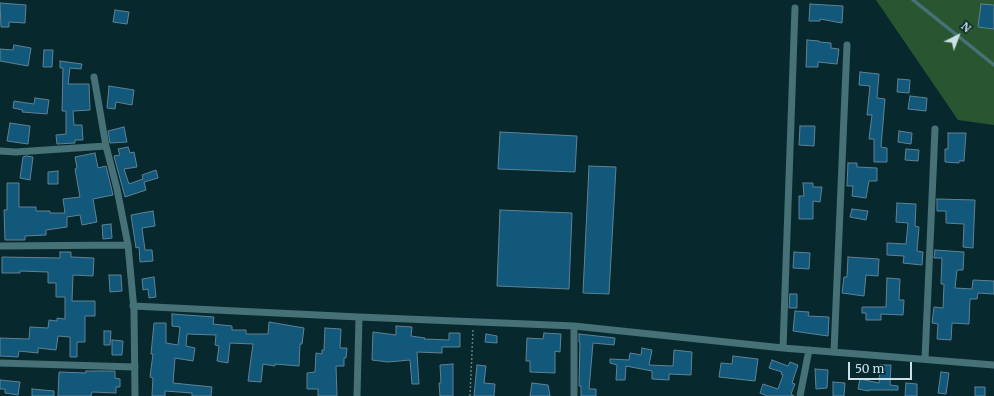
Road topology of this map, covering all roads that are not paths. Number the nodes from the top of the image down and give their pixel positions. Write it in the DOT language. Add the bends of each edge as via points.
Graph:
graph roads {
  1 [pos="914,0"];
  2 [pos="796,8"];
  3 [pos="847,45"];
  4 [pos="994,65"];
  5 [pos="94,77"];
  6 [pos="935,129"];
  7 [pos="106,146"];
  8 [pos="0,151"];
  9 [pos="128,245"];
  10 [pos="0,246"];
  11 [pos="133,306"];
  12 [pos="359,318"];
  13 [pos="574,326"];
  14 [pos="783,348"];
  15 [pos="809,350"];
  16 [pos="834,352"];
  17 [pos="925,358"];
  18 [pos="0,364"];
  19 [pos="994,365"];
  20 [pos="135,367"];
  21 [pos="135,396"];
  22 [pos="357,396"];
  23 [pos="574,396"];
  24 [pos="800,396"];
  1 -- 4 [label="lane"];
  2 -- 14 [label="street"];
  3 -- 16 [label="street"];
  5 -- 7 [label="street"];
  6 -- 17 [label="street"];
  7 -- 8 [label="street"];
  7 -- 9 [label="street"];
  9 -- 10 [label="street"];
  9 -- 11 [label="street"];
  11 -- 12 [label="street"];
  11 -- 20 [label="street"];
  12 -- 13 [label="street"];
  12 -- 22 [label="street"];
  13 -- 14 [label="street"];
  13 -- 23 [label="street"];
  14 -- 15 [label="street"];
  15 -- 16 [label="street"];
  15 -- 24 [label="street"];
  16 -- 17 [label="street"];
  17 -- 19 [label="street"];
  18 -- 20 [label="street"];
  20 -- 21 [label="street"];
}
